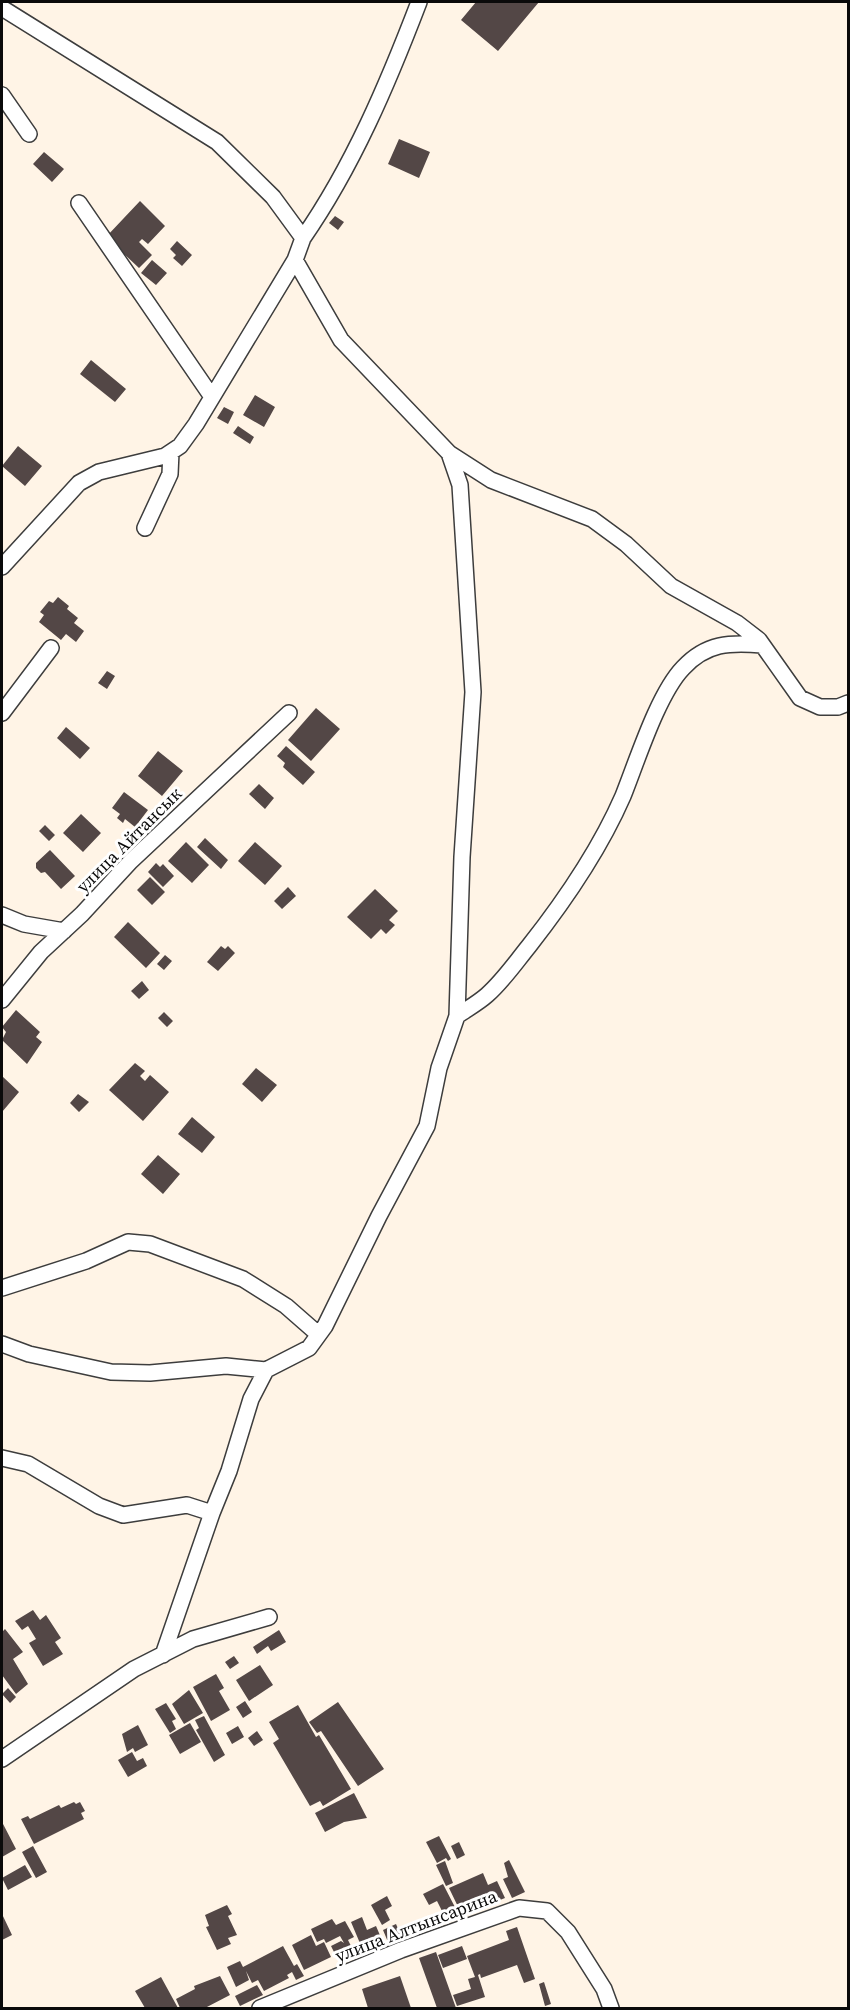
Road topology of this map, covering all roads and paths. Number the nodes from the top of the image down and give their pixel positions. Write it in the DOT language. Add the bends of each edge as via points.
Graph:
graph roads {
  1 [pos="419,2"];
  2 [pos="2,8"];
  3 [pos="2,95"];
  4 [pos="29,134"];
  5 [pos="79,202"];
  6 [pos="303,238"];
  7 [pos="295,260"];
  8 [pos="212,397"];
  9 [pos="171,453"];
  10 [pos="449,453"];
  11 [pos="145,528"];
  12 [pos="2,567"];
  13 [pos="762,645"];
  14 [pos="51,648"];
  15 [pos="849,703"];
  16 [pos="2,713"];
  17 [pos="289,713"];
  18 [pos="2,915"];
  19 [pos="64,931"];
  20 [pos="2,1000"];
  21 [pos="458,1016"];
  22 [pos="2,1288"];
  23 [pos="318,1335"];
  24 [pos="2,1344"];
  25 [pos="266,1370"];
  26 [pos="2,1458"];
  27 [pos="212,1513"];
  28 [pos="269,1617"];
  29 [pos="163,1655"];
  30 [pos="2,1759"];
  31 [pos="260,2008"];
  32 [pos="610,2008"];
  1 -- 6 [label="street" via="351,156"];
  2 -- 6 [label="street" via="217,142 273,197"];
  3 -- 4 [label="street"];
  5 -- 8 [label="street"];
  6 -- 7 [label="street"];
  7 -- 8 [label="street"];
  7 -- 10 [label="street" via="341,340"];
  8 -- 9 [label="street" via="185,439"];
  9 -- 11 [label="street" via="170,474"];
  9 -- 12 [label="street" via="99,472 79,483"];
  10 -- 13 [label="street" via="491,480 592,519 671,586 737,623"];
  10 -- 21 [label="street" via="460,485 473,692 462,857"];
  13 -- 15 [label="street" via="800,698 820,707"];
  13 -- 21 [label="street" via="726,643 709,647 682,668 664,696 615,815 586,868 502,978 487,995"];
  14 -- 16 [label="street"];
  17 -- 19 [label="street, улица Айтансык" via="130,861"];
  18 -- 19 [label="street" via="24,924"];
  19 -- 20 [label="street, улица Айтансык" via="40,952"];
  21 -- 23 [label="street" via="439,1068 428,1126"];
  22 -- 23 [label="street" via="86,1261 128,1242 150,1244 243,1279 286,1306"];
  23 -- 25 [label="street" via="309,1348"];
  24 -- 25 [label="street" via="111,1372 150,1373 226,1366"];
  25 -- 27 [label="street" via="251,1399"];
  26 -- 27 [label="street" via="28,1464 99,1506 123,1515 187,1505"];
  27 -- 29 [label="street"];
  28 -- 29 [label="street" via="193,1639"];
  29 -- 30 [label="street" via="134,1670"];
  31 -- 32 [label="street, улица Алтынсарина" via="401,1950 519,1908 547,1911 568,1932 604,1989"];
}
